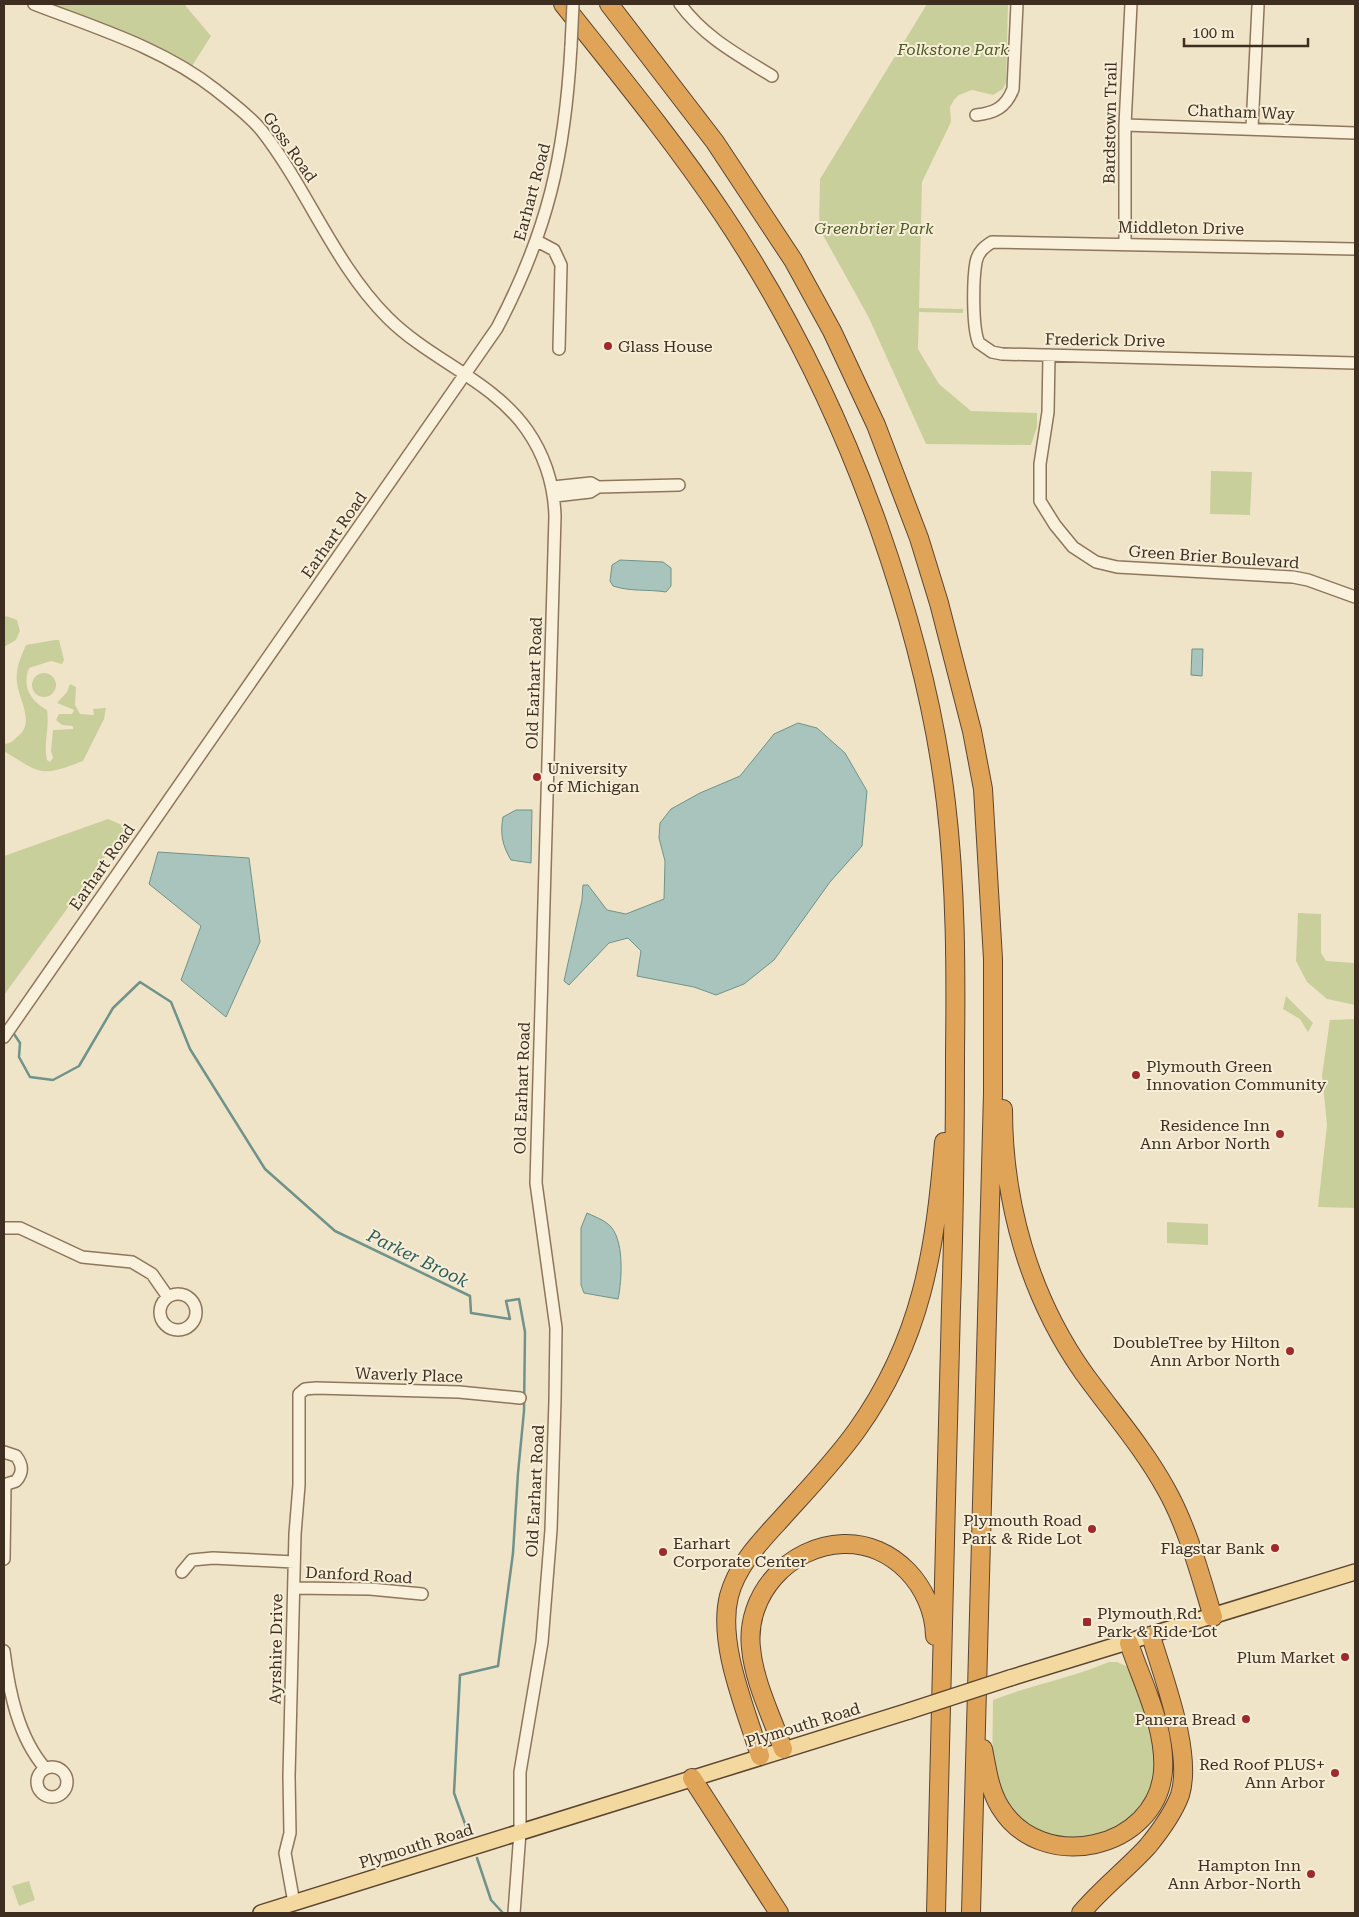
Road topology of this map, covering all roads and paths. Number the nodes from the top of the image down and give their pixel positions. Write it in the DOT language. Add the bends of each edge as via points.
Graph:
graph roads {
  1 [pos="34,4"];
  2 [pos="563,4"];
  3 [pos="572,4"];
  4 [pos="609,4"];
  5 [pos="680,4"];
  6 [pos="1017,4"];
  7 [pos="1131,4"];
  8 [pos="1258,6"];
  9 [pos="772,76"];
  10 [pos="976,115"];
  11 [pos="1125,125"];
  12 [pos="1252,128"];
  13 [pos="1355,133"];
  14 [pos="1005,240"];
  15 [pos="537,241"];
  16 [pos="1125,243"];
  17 [pos="1355,249"];
  18 [pos="559,349"];
  19 [pos="1050,355"];
  20 [pos="1355,362"];
  21 [pos="465,376"];
  22 [pos="679,485"];
  23 [pos="554,492"];
  24 [pos="1355,597"];
  25 [pos="983,790"];
  26 [pos="956,1012"];
  27 [pos="4,1037"];
  28 [pos="4,1228"];
  29 [pos="168,1297"];
  30 [pos="299,1394"];
  31 [pos="520,1398"];
  32 [pos="4,1452"];
  33 [pos="4,1485"];
  34 [pos="4,1559"];
  35 [pos="294,1562"];
  36 [pos="182,1572"];
  37 [pos="1355,1572"];
  38 [pos="294,1588"];
  39 [pos="422,1594"];
  40 [pos="1213,1617"];
  41 [pos="1151,1636"];
  42 [pos="1129,1642"];
  43 [pos="4,1651"];
  44 [pos="7,1693"];
  45 [pos="9,1710"];
  46 [pos="976,1722"];
  47 [pos="939,1746"];
  48 [pos="783,1749"];
  49 [pos="760,1756"];
  50 [pos="45,1768"];
  51 [pos="692,1778"];
  52 [pos="520,1832"];
  53 [pos="294,1903"];
  54 [pos="261,1913"];
  55 [pos="514,1913"];
  56 [pos="779,1913"];
  57 [pos="936,1913"];
  58 [pos="971,1913"];
  59 [pos="1081,1913"];
  1 -- 21 [label="street, Goss Road" via="146,48 177,64 249,117 289,170 368,296 395,324"];
  2 -- 26 [label="highway" via="679,151 733,230 801,350 860,477 911,632 940,765 955,907"];
  3 -- 15 [label="street, Earhart Road, bridge" via="561,150"];
  4 -- 25 [label="highway" via="746,186 793,260 852,371 919,538 939,603"];
  5 -- 9 [label="street" via="711,38"];
  6 -- 10 [label="street" via="1013,90 1002,107"];
  7 -- 11 [label="street, Bardstown Trail"];
  8 -- 12 [label="street"];
  11 -- 12 [label="street, Chatham Way"];
  11 -- 16 [label="street, Bardstown Trail"];
  12 -- 13 [label="street, Chatham Way"];
  14 -- 16 [label="street, Middleton Drive"];
  14 -- 19 [label="street, Frederick Drive" via="984,247 976,263 975,335 979,343 992,352"];
  15 -- 18 [label="street" via="554,250 561,265"];
  15 -- 21 [label="street, Earhart Road" via="517,291"];
  16 -- 17 [label="street, Middleton Drive"];
  19 -- 20 [label="street, Frederick Drive"];
  19 -- 24 [label="street, Green Brier Boulevard" via="1048,412 1040,464 1040,501 1073,547 1096,562 1117,567 1293,576"];
  21 -- 23 [label="street, Old Earhart Road" via="500,400 526,429 541,453"];
  21 -- 27 [label="street, Earhart Road"];
  22 -- 23 [label="street" via="598,486 590,492"];
  23 -- 52 [label="street, Old Earhart Road" via="536,1183 556,1328 555,1410 546,1596 539,1662 521,1764"];
  25 -- 40 [label="highway" via="994,852 1002,948 1003,1113 1006,1162 1016,1225 1039,1293 1059,1334 1167,1490"];
  25 -- 46 [label="highway" via="994,990"];
  26 -- 47 [label="highway" via="955,1191"];
  26 -- 49 [label="highway" via="932,1253 912,1331 890,1379 857,1430 756,1546 735,1578 729,1597 725,1624 727,1647"];
  28 -- 29 [label="street" via="20,1228 82,1257 132,1262 152,1274"];
  30 -- 31 [label="street, Waverly Place" via="305,1389 316,1388 458,1392"];
  30 -- 35 [label="street, Ayrshire Drive" via="299,1485"];
  32 -- 33 [label="street" via="16,1456 21,1472 16,1481"];
  33 -- 34 [label="street"];
  35 -- 36 [label="street" via="214,1558 192,1560"];
  35 -- 38 [label="street, Ayrshire Drive"];
  37 -- 40 [label="main road, Plymouth Road"];
  38 -- 39 [label="street, Danford Road" via="370,1589"];
  38 -- 53 [label="street, Ayrshire Drive" via="290,1833 286,1853"];
  40 -- 41 [label="main road, Plymouth Road"];
  41 -- 42 [label="main road, Plymouth Road"];
  41 -- 59 [label="highway" via="1180,1737 1183,1765 1180,1793 1169,1819 1147,1846"];
  42 -- 46 [label="highway" via="1156,1719 1163,1771 1157,1796 1142,1817 1119,1835 1095,1846 1065,1848 1040,1842 1014,1824 1000,1807 989,1782"];
  42 -- 48 [label="main road, Plymouth Road, bridge"];
  43 -- 44 [label="street"];
  44 -- 45 [label="street"];
  45 -- 50 [label="street"];
  46 -- 58 [label="highway"];
  47 -- 48 [label="highway" via="934,1626 926,1596 913,1575 893,1559 873,1548 844,1544 818,1548 794,1559 775,1574 758,1600 751,1624 750,1647 754,1668"];
  47 -- 57 [label="highway"];
  48 -- 49 [label="main road, Plymouth Road"];
  49 -- 51 [label="main road, Plymouth Road"];
  51 -- 52 [label="main road, Plymouth Road"];
  51 -- 56 [label="highway"];
  52 -- 53 [label="main road, Plymouth Road"];
  52 -- 55 [label="street, Old Earhart Road"];
  53 -- 54 [label="main road, Plymouth Road"];
}
